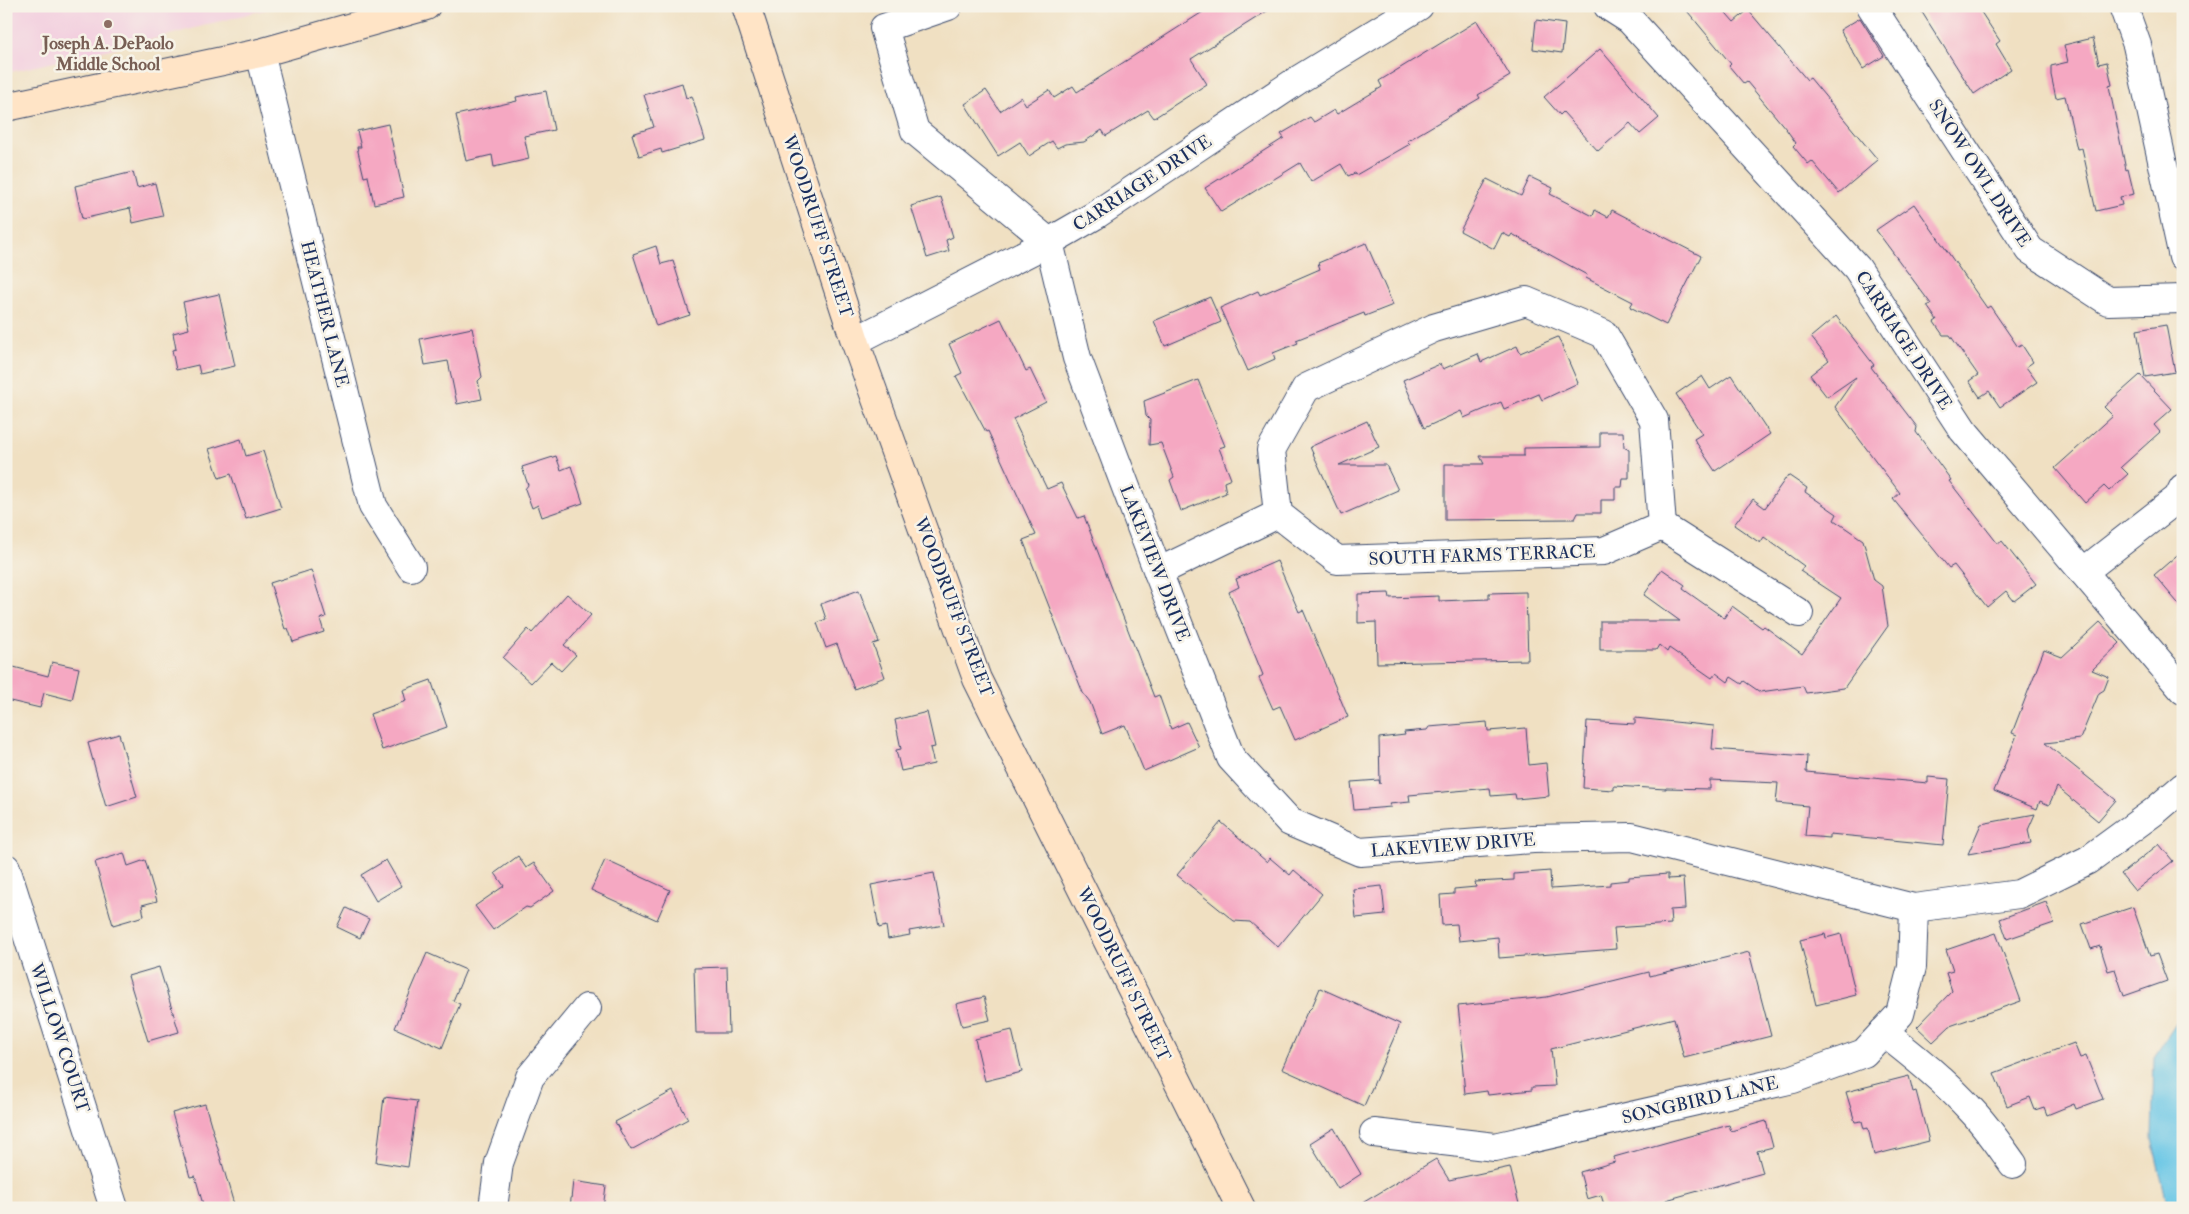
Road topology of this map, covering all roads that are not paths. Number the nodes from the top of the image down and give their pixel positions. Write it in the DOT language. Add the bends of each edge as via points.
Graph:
graph roads {
  1 [pos="426,6"];
  2 [pos="746,6"];
  3 [pos="948,6"];
  4 [pos="1419,6"];
  5 [pos="1608,6"];
  6 [pos="1871,6"];
  7 [pos="2123,6"];
  8 [pos="260,53"];
  9 [pos="6,107"];
  10 [pos="1049,242"];
  11 [pos="2183,257"];
  12 [pos="2183,299"];
  13 [pos="855,341"];
  14 [pos="2183,488"];
  15 [pos="1278,514"];
  16 [pos="1662,526"];
  17 [pos="411,567"];
  18 [pos="1158,572"];
  19 [pos="2083,572"];
  20 [pos="1799,613"];
  21 [pos="2183,690"];
  22 [pos="2183,787"];
  23 [pos="6,868"];
  24 [pos="1914,908"];
  25 [pos="587,1008"];
  26 [pos="1883,1032"];
  27 [pos="1374,1133"];
  28 [pos="2013,1164"];
  29 [pos="114,1208"];
  30 [pos="493,1208"];
  31 [pos="1241,1208"];
  1 -- 8 [label="street"];
  2 -- 13 [label="street, WOODRUFF STREET"];
  3 -- 10 [label="street" via="884,28 915,131"];
  4 -- 10 [label="street, CARRIAGE DRIVE" via="1298,80 1094,216"];
  5 -- 19 [label="street, CARRIAGE DRIVE" via="1630,20 1857,268 1963,430"];
  6 -- 12 [label="street, SNOW OWL DRIVE" via="2030,250 2108,301"];
  7 -- 11 [label="street" via="2138,45"];
  8 -- 9 [label="street"];
  8 -- 17 [label="street, HEATHER LANE" via="374,506"];
  10 -- 13 [label="street, CARRIAGE DRIVE"];
  10 -- 18 [label="street, LAKEVIEW DRIVE" via="1077,358"];
  13 -- 31 [label="street, WOODRUFF STREET" via="978,679"];
  14 -- 19 [label="street" via="2178,498"];
  15 -- 16 [label="street, SOUTH FARMS TERRACE" via="1337,560 1604,551"];
  15 -- 16 [label="street" via="1271,450 1306,388 1434,328 1526,301 1604,334 1654,420"];
  15 -- 18 [label="street"];
  16 -- 20 [label="street"];
  18 -- 24 [label="street, LAKEVIEW DRIVE" via="1231,758 1290,822 1360,852 1533,838 1632,837"];
  19 -- 21 [label="street, CARRIAGE DRIVE"];
  22 -- 24 [label="street, LAKEVIEW DRIVE" via="2088,860 2019,894"];
  23 -- 29 [label="street, WILLOW COURT"];
  24 -- 26 [label="street, SONGBIRD LANE" via="1912,967 1900,1014"];
  25 -- 30 [label="street" via="530,1077 499,1163"];
  26 -- 27 [label="street, SONGBIRD LANE" via="1864,1053 1793,1079 1495,1147"];
  26 -- 28 [label="street" via="1974,1112"];
}
